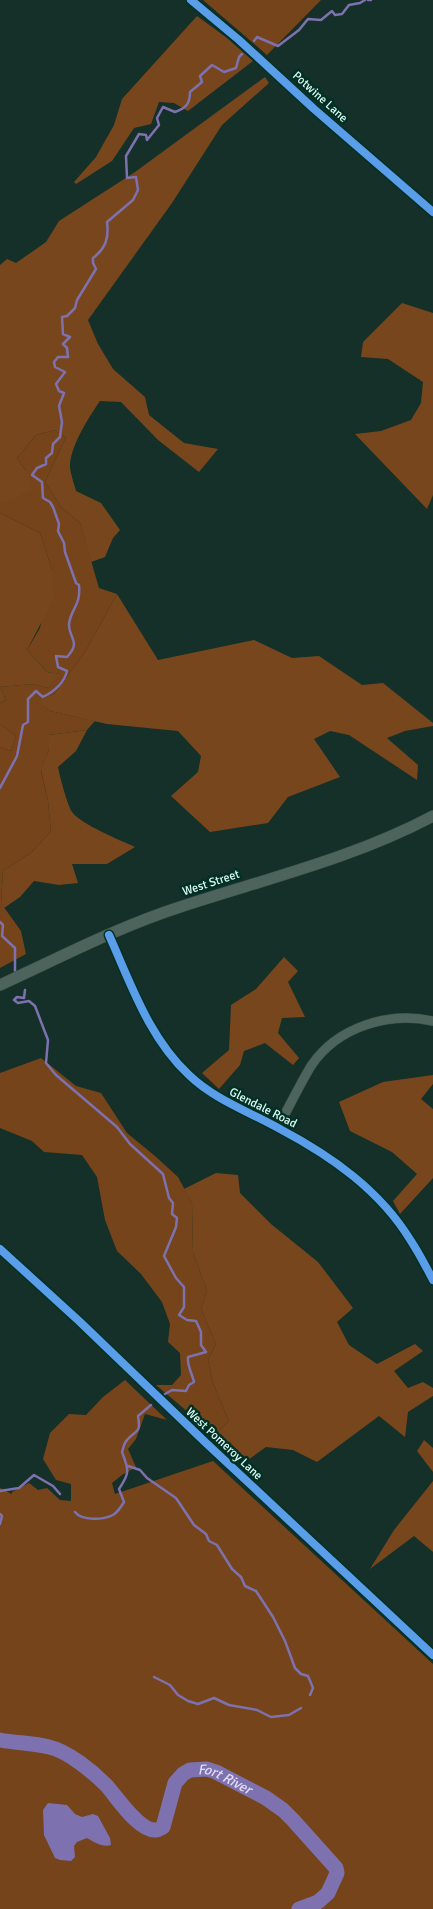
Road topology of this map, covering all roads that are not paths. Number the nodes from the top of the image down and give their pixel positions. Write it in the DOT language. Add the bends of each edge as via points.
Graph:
graph roads {
  1 [pos="191,0"];
  2 [pos="433,212"];
  3 [pos="433,816"];
  4 [pos="109,935"];
  5 [pos="0,985"];
  6 [pos="433,1021"];
  7 [pos="278,1127"];
  8 [pos="0,1249"];
  9 [pos="433,1280"];
  10 [pos="433,1655"];
  1 -- 2 [label="street, Potwine Lane"];
  3 -- 4 [label="main road, West Street" via="405,831 340,856 178,907"];
  4 -- 5 [label="main road, West Street"];
  4 -- 7 [label="street, Glendale Road" via="150,1024 175,1061 190,1077 217,1096"];
  6 -- 7 [label="street" via="421,1018 377,1021 337,1039 311,1067"];
  7 -- 9 [label="street, Glendale Road" via="342,1166 382,1202 410,1239"];
  8 -- 10 [label="street, West Pomeroy Lane"];
}
